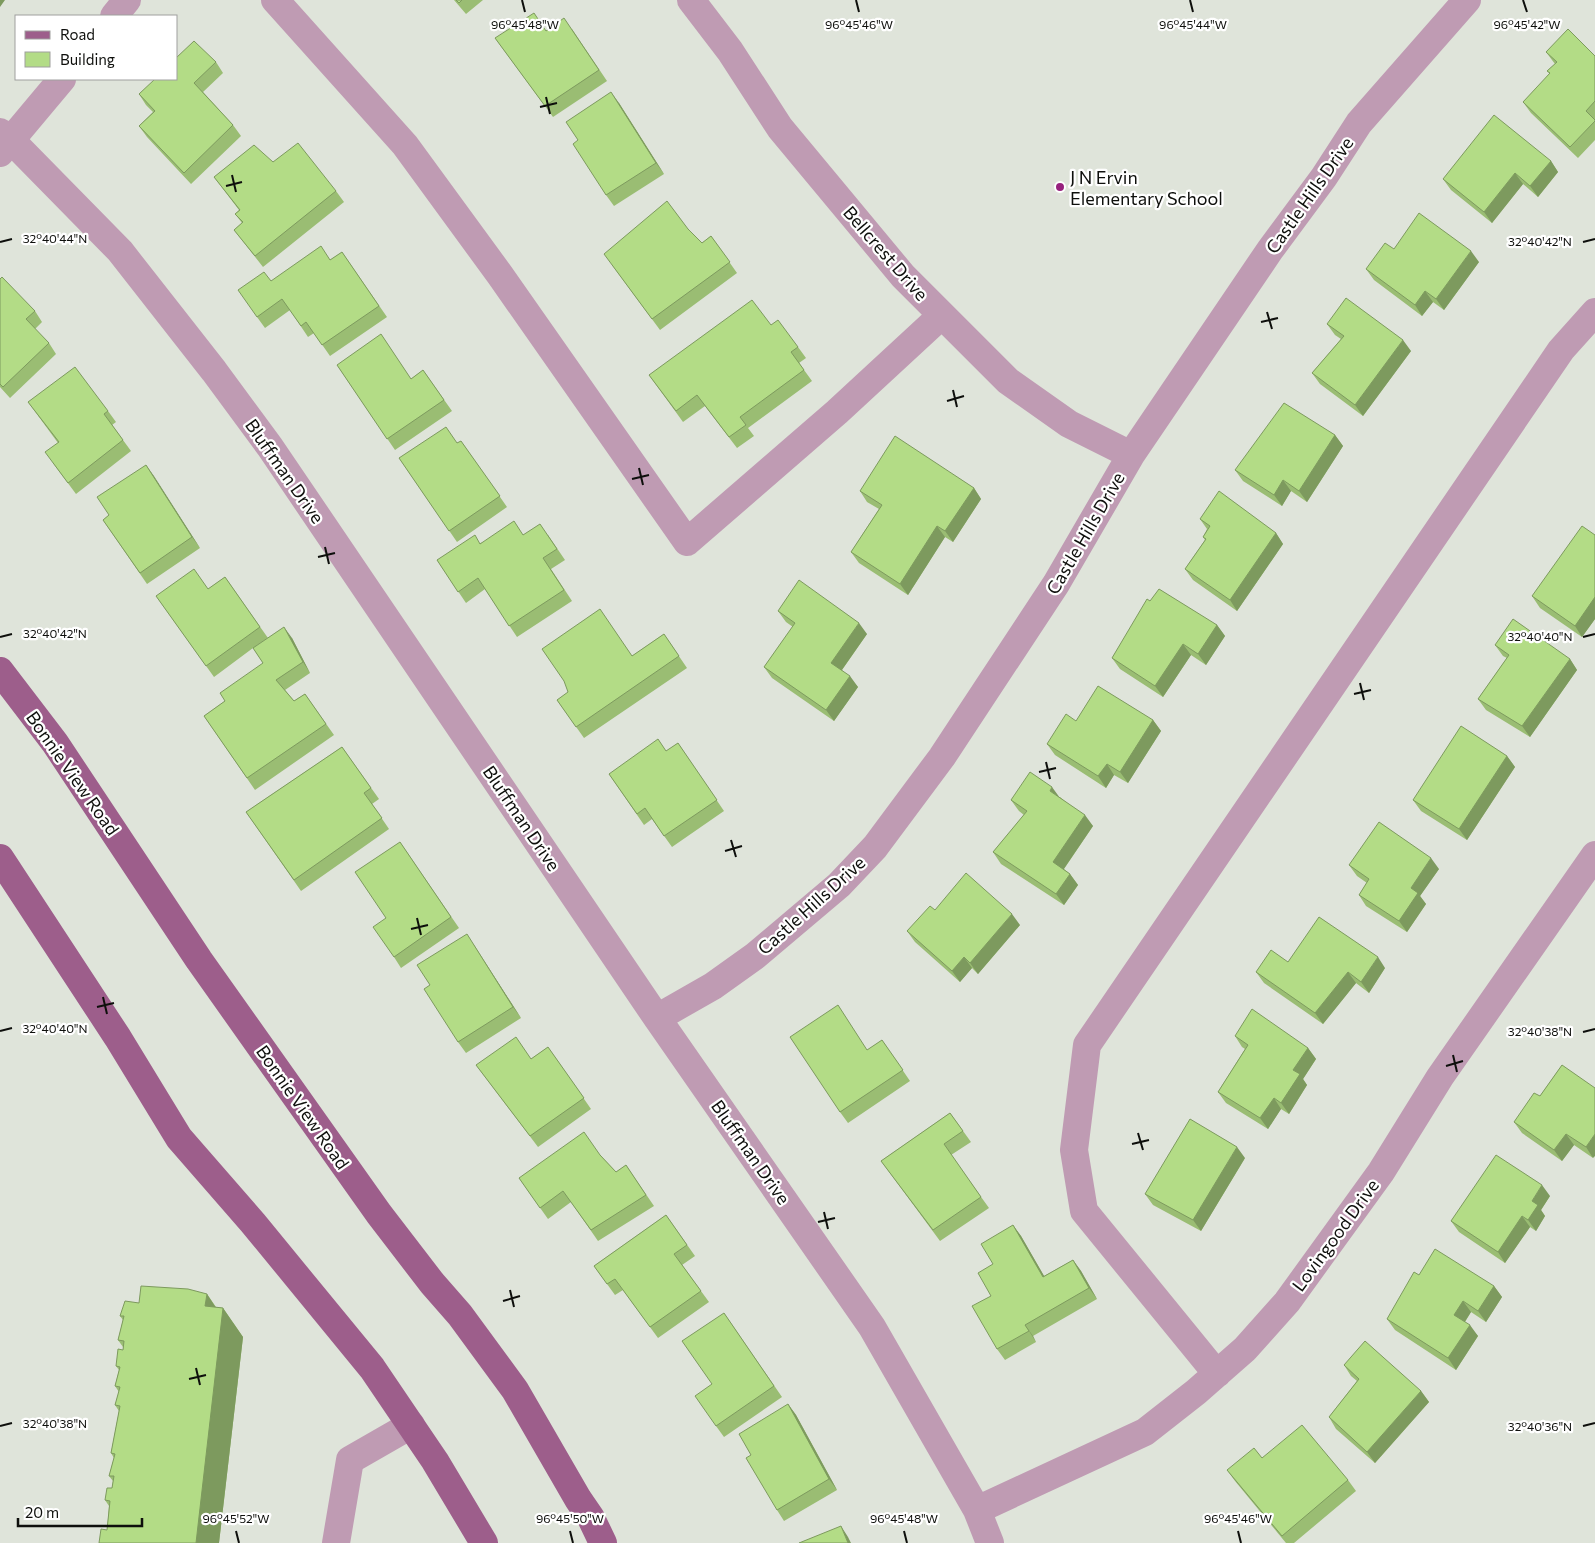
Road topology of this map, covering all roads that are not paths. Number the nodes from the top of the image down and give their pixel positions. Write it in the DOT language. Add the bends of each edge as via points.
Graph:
graph roads {
  1 [pos="127,0"];
  2 [pos="275,0"];
  3 [pos="692,0"];
  4 [pos="1467,0"];
  5 [pos="115,15"];
  6 [pos="61,80"];
  7 [pos="4,142"];
  8 [pos="1595,312"];
  9 [pos="942,315"];
  10 [pos="1131,454"];
  11 [pos="0,671"];
  12 [pos="1595,854"];
  13 [pos="0,858"];
  14 [pos="657,1018"];
  15 [pos="1217,1374"];
  16 [pos="411,1425"];
  17 [pos="978,1510"];
  18 [pos="336,1543"];
  19 [pos="484,1543"];
  20 [pos="603,1543"];
  21 [pos="990,1543"];
  1 -- 5 [label="street"];
  2 -- 9 [label="street" via="405,144 687,542 837,412"];
  3 -- 9 [label="street, Bellcrest Drive" via="780,128 903,276"];
  4 -- 10 [label="street, Castle Hills Drive" via="1359,123"];
  6 -- 7 [label="street"];
  7 -- 14 [label="street, Bluffman Drive" via="120,251 214,371 270,447"];
  8 -- 15 [label="street" via="1561,350 1087,1045 1074,1150 1084,1211"];
  9 -- 10 [label="street, Bellcrest Drive" via="1008,381 1070,424"];
  10 -- 14 [label="street, Castle Hills Drive" via="1051,592 942,757 875,846 839,885 755,956 713,986"];
  11 -- 20 [label="main road, Bonnie View Road" via="55,742 199,960 379,1214 515,1390"];
  12 -- 15 [label="street, Lovingood Drive" via="1440,1077 1381,1172 1293,1294 1245,1349"];
  13 -- 16 [label="main road" via="179,1138 372,1368"];
  14 -- 17 [label="street, Bluffman Drive" via="872,1328"];
  15 -- 17 [label="street, Lovingood Drive" via="1145,1432"];
  16 -- 18 [label="street" via="350,1460"];
  16 -- 19 [label="main road"];
  17 -- 21 [label="street, Bluffman Drive"];
}
